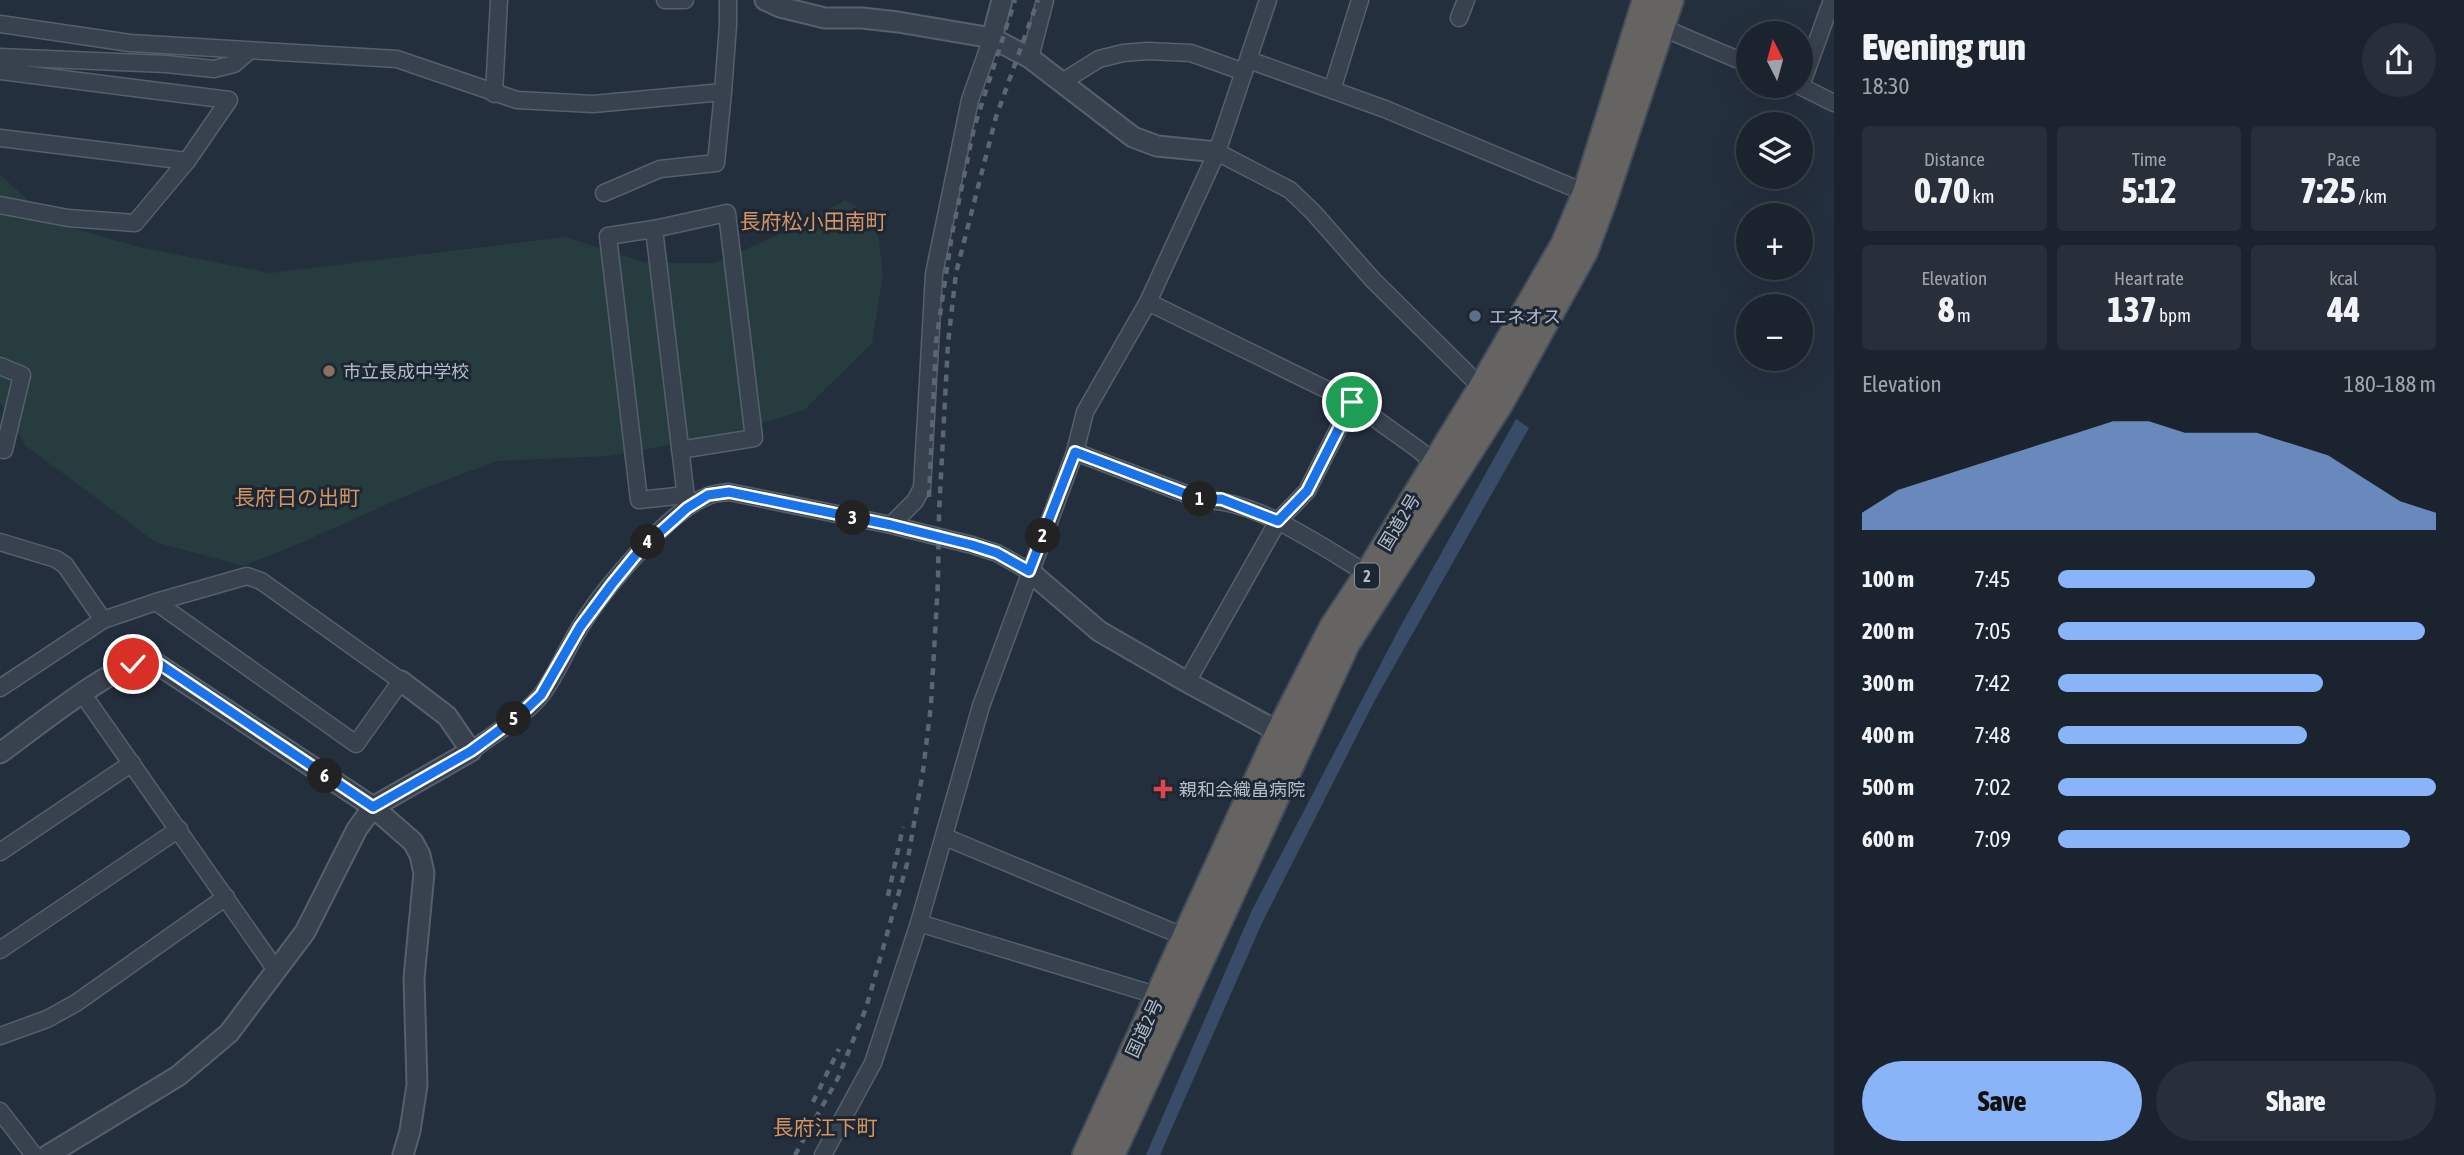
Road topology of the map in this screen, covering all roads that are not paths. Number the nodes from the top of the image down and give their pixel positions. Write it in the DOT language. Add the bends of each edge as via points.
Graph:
graph roads {
  1 [pos="499,0"];
  2 [pos="665,0"];
  3 [pos="685,0"];
  4 [pos="728,0"];
  5 [pos="765,0"];
  6 [pos="1002,0"];
  7 [pos="1045,0"];
  8 [pos="1268,0"];
  9 [pos="1360,0"];
  10 [pos="1466,0"];
  11 [pos="1670,0"];
  12 [pos="1832,0"];
  13 [pos="1649,15"];
  14 [pos="1459,18"];
  15 [pos="0,24"];
  16 [pos="992,38"];
  17 [pos="249,51"];
  18 [pos="1813,51"];
  19 [pos="0,57"];
  20 [pos="1030,58"];
  21 [pos="1736,58"];
  22 [pos="1247,66"];
  23 [pos="0,71"];
  24 [pos="1062,82"];
  25 [pos="1332,90"];
  26 [pos="723,92"];
  27 [pos="1813,92"];
  28 [pos="494,94"];
  29 [pos="1834,103"];
  30 [pos="0,138"];
  31 [pos="1217,152"];
  32 [pos="187,161"];
  33 [pos="604,193"];
  34 [pos="1586,193"];
  35 [pos="0,205"];
  36 [pos="654,229"];
  37 [pos="1148,302"];
  38 [pos="0,366"];
  39 [pos="1491,396"];
  40 [pos="1352,402"];
  41 [pos="0,449"];
  42 [pos="680,450"];
  43 [pos="1075,452"];
  44 [pos="1435,464"];
  45 [pos="687,502"];
  46 [pos="1278,521"];
  47 [pos="891,525"];
  48 [pos="1,544"];
  49 [pos="1029,571"];
  50 [pos="1368,574"];
  51 [pos="156,602"];
  52 [pos="103,620"];
  53 [pos="401,681"];
  54 [pos="1187,682"];
  55 [pos="0,688"];
  56 [pos="82,693"];
  57 [pos="1290,738"];
  58 [pos="471,751"];
  59 [pos="0,753"];
  60 [pos="132,764"];
  61 [pos="373,807"];
  62 [pos="179,829"];
  63 [pos="945,837"];
  64 [pos="0,852"];
  65 [pos="226,897"];
  66 [pos="919,923"];
  67 [pos="1185,937"];
  68 [pos="0,950"];
  69 [pos="276,970"];
  70 [pos="1159,996"];
  71 [pos="0,1036"];
  72 [pos="0,1111"];
  73 [pos="1118,1153"];
  74 [pos="34,1155"];
  75 [pos="48,1155"];
  76 [pos="403,1155"];
  77 [pos="823,1155"];
  78 [pos="1086,1155"];
  1 -- 28 [label="street"];
  2 -- 3 [label="street"];
  4 -- 26 [label="street"];
  5 -- 16 [label="street" via="825,18 898,22"];
  6 -- 16 [label="street"];
  7 -- 20 [label="street"];
  8 -- 22 [label="street"];
  9 -- 25 [label="street"];
  10 -- 14 [label="street"];
  11 -- 13 [label="highway, 国道2号 / 2"];
  12 -- 18 [label="street"];
  13 -- 21 [label="street"];
  13 -- 34 [label="highway, 国道2号 / 2"];
  13 -- 39 [label="highway, 国道2号 / 2" via="1603,201 1584,253"];
  15 -- 17 [label="street" via="130,43"];
  16 -- 20 [label="street"];
  16 -- 47 [label="street" via="970,100 934,274 922,488"];
  17 -- 19 [label="street" via="234,64 214,69"];
  17 -- 28 [label="street" via="397,59"];
  20 -- 24 [label="street"];
  22 -- 24 [label="street" via="1191,53 1123,53 1099,59"];
  22 -- 25 [label="street"];
  22 -- 31 [label="street"];
  23 -- 32 [label="street" via="229,100"];
  24 -- 31 [label="street" via="1133,137 1157,146"];
  25 -- 34 [label="street"];
  26 -- 28 [label="street" via="593,104 517,100"];
  26 -- 33 [label="street" via="716,163 660,169"];
  27 -- 29 [label="street"];
  30 -- 32 [label="street"];
  31 -- 37 [label="street"];
  31 -- 39 [label="street" via="1290,190"];
  32 -- 35 [label="street" via="135,223 68,218"];
  34 -- 39 [label="highway, 国道2号 / 2"];
  36 -- 42 [label="street"];
  36 -- 42 [label="street" via="727,213 754,438"];
  36 -- 45 [label="street" via="608,236 639,500"];
  37 -- 40 [label="street"];
  37 -- 43 [label="street" via="1085,412"];
  38 -- 41 [label="street" via="22,375 4,450"];
  39 -- 44 [label="highway, 国道2号 / 2"];
  39 -- 57 [label="highway, 国道2号 / 2"];
  40 -- 44 [label="street"];
  40 -- 46 [label="street" via="1307,491"];
  42 -- 45 [label="street"];
  43 -- 46 [label="street" via="1202,500 1221,499"];
  43 -- 49 [label="street"];
  44 -- 50 [label="highway, 国道2号 / 2"];
  45 -- 47 [label="street" via="729,492"];
  45 -- 58 [label="street" via="612,584 580,627 541,695"];
  46 -- 50 [label="street"];
  46 -- 54 [label="street"];
  47 -- 49 [label="street" via="997,553"];
  48 -- 52 [label="street" via="65,565"];
  49 -- 54 [label="street" via="1099,631"];
  49 -- 63 [label="street" via="981,706"];
  50 -- 57 [label="highway, 国道2号 / 2" via="1333,627"];
  51 -- 52 [label="street"];
  51 -- 53 [label="street" via="247,576 261,581"];
  51 -- 53 [label="street" via="356,744"];
  52 -- 55 [label="street"];
  53 -- 58 [label="street" via="447,716"];
  54 -- 57 [label="street"];
  56 -- 59 [label="street"];
  56 -- 60 [label="street"];
  56 -- 61 [label="street" via="144,659 158,663"];
  57 -- 67 [label="highway, 国道2号 / 2"];
  57 -- 73 [label="highway, 国道2号 / 2"];
  58 -- 61 [label="street"];
  60 -- 62 [label="street"];
  60 -- 64 [label="street"];
  61 -- 69 [label="street" via="357,829 305,932"];
  61 -- 76 [label="street" via="413,842 424,873 414,978 417,1085"];
  62 -- 65 [label="street"];
  62 -- 68 [label="street"];
  63 -- 66 [label="street"];
  63 -- 67 [label="street"];
  65 -- 69 [label="street"];
  65 -- 71 [label="street" via="76,1003"];
  66 -- 70 [label="street"];
  66 -- 77 [label="street" via="873,1063"];
  67 -- 70 [label="highway, 国道2号 / 2"];
  69 -- 75 [label="street" via="229,1033 178,1076"];
  70 -- 78 [label="highway, 国道2号 / 2"];
  72 -- 74 [label="street"];
}
